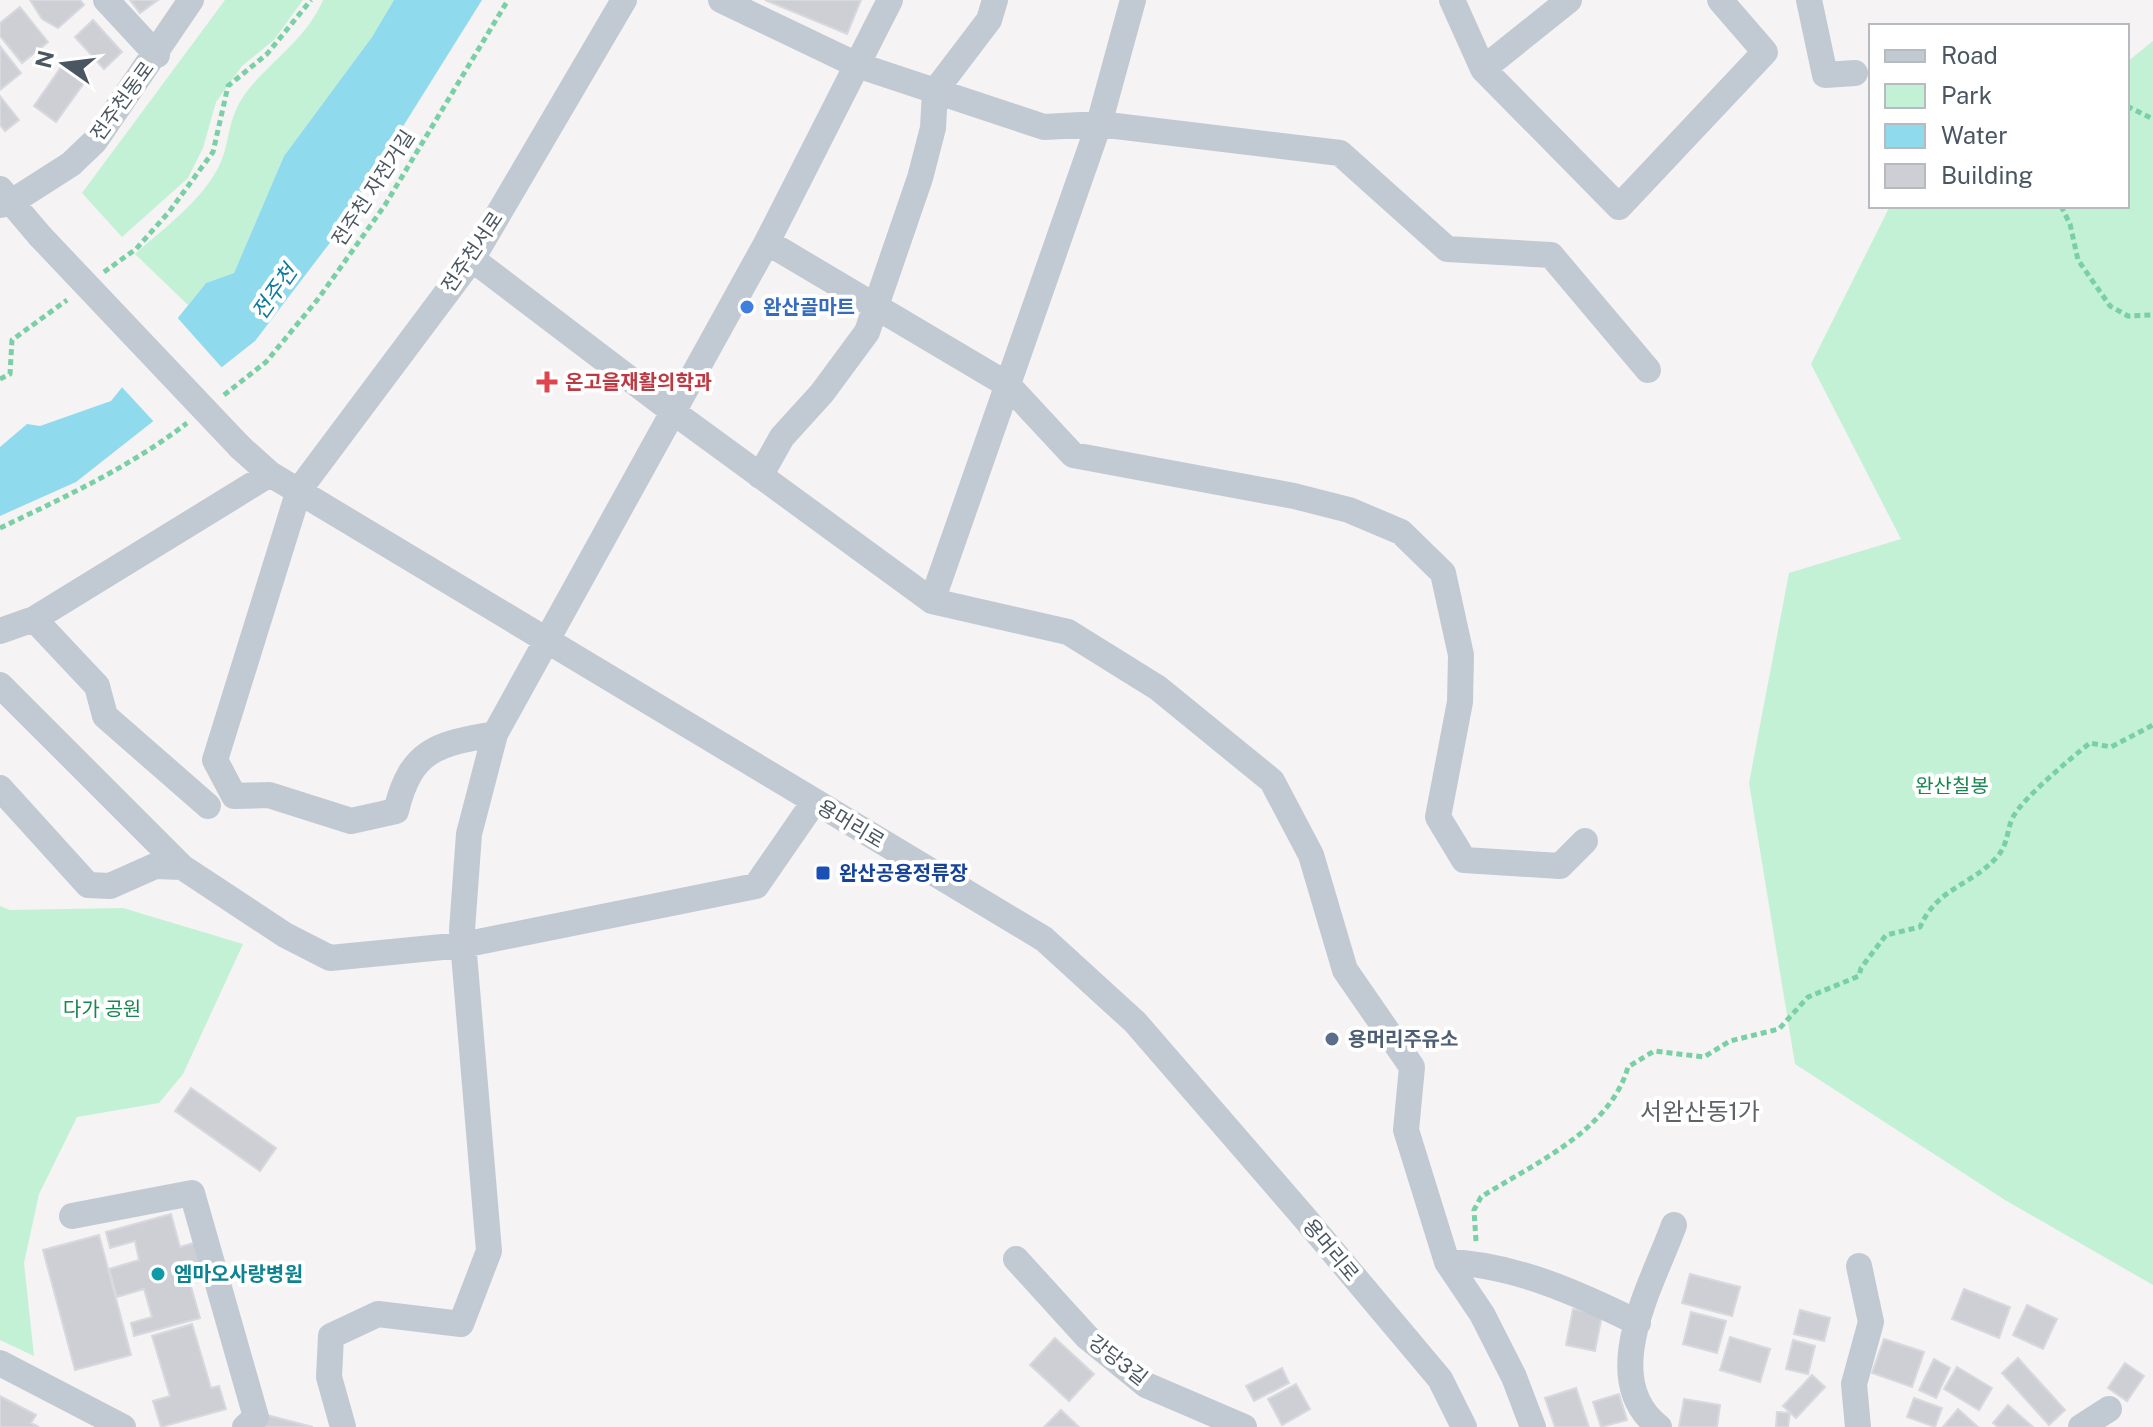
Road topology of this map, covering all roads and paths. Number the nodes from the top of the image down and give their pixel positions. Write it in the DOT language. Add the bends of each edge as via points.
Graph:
graph roads {
  1 [pos="106,0"];
  2 [pos="191,0"];
  3 [pos="311,0"];
  4 [pos="508,0"];
  5 [pos="624,0"];
  6 [pos="721,0"];
  7 [pos="890,0"];
  8 [pos="995,0"];
  9 [pos="1133,0"];
  10 [pos="1452,0"];
  11 [pos="1569,0"];
  12 [pos="1720,0"];
  13 [pos="1809,0"];
  14 [pos="157,55"];
  15 [pos="857,65"];
  16 [pos="1483,69"];
  17 [pos="1855,73"];
  18 [pos="935,91"];
  19 [pos="2129,107"];
  20 [pos="2153,119"];
  21 [pos="1099,124"];
  22 [pos="2,204"];
  23 [pos="2062,208"];
  24 [pos="767,242"];
  25 [pos="472,259"];
  26 [pos="99,276"];
  27 [pos="74,295"];
  28 [pos="875,305"];
  29 [pos="2153,315"];
  30 [pos="1648,370"];
  31 [pos="0,379"];
  32 [pos="1008,385"];
  33 [pos="218,399"];
  34 [pos="672,411"];
  35 [pos="194,417"];
  36 [pos="270,474"];
  37 [pos="760,476"];
  38 [pos="299,490"];
  39 [pos="0,528"];
  40 [pos="932,601"];
  41 [pos="34,619"];
  42 [pos="0,631"];
  43 [pos="545,641"];
  44 [pos="0,685"];
  45 [pos="2153,725"];
  46 [pos="495,734"];
  47 [pos="0,788"];
  48 [pos="814,802"];
  49 [pos="208,806"];
  50 [pos="1585,841"];
  51 [pos="182,867"];
  52 [pos="463,945"];
  53 [pos="72,1216"];
  54 [pos="1674,1225"];
  55 [pos="1016,1259"];
  56 [pos="1447,1262"];
  57 [pos="1482,1265"];
  58 [pos="1859,1266"];
  59 [pos="1638,1323"];
  60 [pos="0,1363"];
  61 [pos="2109,1409"];
  62 [pos="123,1427"];
  63 [pos="245,1427"];
  64 [pos="343,1427"];
  65 [pos="1244,1427"];
  66 [pos="1464,1427"];
  67 [pos="1533,1427"];
  68 [pos="1659,1427"];
  69 [pos="1858,1427"];
  70 [pos="2081,1427"];
  1 -- 14 [label="street, 전주천동로"];
  2 -- 14 [label="street, 전주천동로"];
  3 -- 26 [label="path" via="267,54 228,86 213,152 169,212 136,249"];
  4 -- 33 [label="path, 전주천 자전거길" via="385,205 318,299 266,362"];
  5 -- 25 [label="street, 전주천서로"];
  6 -- 15 [label="street"];
  7 -- 15 [label="street"];
  8 -- 18 [label="street" via="989,20"];
  9 -- 21 [label="street"];
  10 -- 16 [label="street"];
  11 -- 16 [label="street"];
  12 -- 16 [label="street" via="1765,52 1619,207"];
  13 -- 17 [label="street" via="1825,75"];
  14 -- 22 [label="street, 전주천동로" via="95,141 71,164"];
  15 -- 18 [label="street"];
  15 -- 24 [label="street"];
  18 -- 21 [label="street" via="1044,127"];
  18 -- 28 [label="street" via="933,128 920,178"];
  19 -- 20 [label="path"];
  21 -- 30 [label="street" via="1340,153 1447,249 1551,255"];
  21 -- 32 [label="street"];
  22 -- 36 [label="street, 용머리로, bridge" via="40,236"];
  23 -- 29 [label="path" via="2078,260 2110,306 2128,316"];
  24 -- 28 [label="street"];
  24 -- 34 [label="street"];
  25 -- 34 [label="street"];
  25 -- 38 [label="street, 전주천서로"];
  27 -- 31 [label="path" via="12,340 10,374"];
  28 -- 32 [label="street"];
  28 -- 37 [label="street" via="867,332 782,437"];
  32 -- 40 [label="street"];
  32 -- 50 [label="street" via="1073,455 1294,496 1349,510 1401,532 1443,573 1461,655 1460,702 1438,817 1464,860 1560,866"];
  34 -- 37 [label="street"];
  34 -- 43 [label="street"];
  35 -- 39 [label="path" via="159,445 86,488"];
  36 -- 38 [label="street, 용머리로"];
  36 -- 41 [label="street"];
  37 -- 40 [label="street"];
  38 -- 43 [label="street, 용머리로"];
  38 -- 46 [label="street, 전주천서로" via="215,760 234,796 269,795 351,821 381,815 396,811 404,776 443,743"];
  40 -- 56 [label="street" via="1068,632 1158,688 1272,781 1311,855 1345,970 1412,1067 1406,1130"];
  41 -- 42 [label="street"];
  41 -- 49 [label="street" via="97,686 105,716"];
  43 -- 46 [label="street"];
  43 -- 48 [label="street, 용머리로"];
  44 -- 51 [label="street"];
  45 -- 57 [label="path" via="2111,747 2090,743 2070,758 2013,817 2009,841 1995,859 1929,906 1920,927 1886,935 1859,976 1808,997 1779,1029 1730,1041 1704,1057 1654,1051 1628,1067 1622,1086 1599,1117 1481,1197 1474,1210 1474,1232"];
  46 -- 52 [label="street" via="469,834"];
  47 -- 51 [label="street" via="88,885 110,886 155,866"];
  48 -- 52 [label="street" via="756,886"];
  48 -- 66 [label="street, 용머리로" via="1044,939 1135,1022 1440,1379"];
  51 -- 52 [label="street" via="330,958"];
  52 -- 64 [label="street" via="489,1251 461,1324 378,1314 331,1336 329,1377"];
  53 -- 63 [label="street" via="192,1193 256,1417"];
  54 -- 59 [label="street"];
  55 -- 65 [label="street, 강당3길" via="1087,1337 1146,1385"];
  56 -- 57 [label="street"];
  56 -- 67 [label="street" via="1482,1314"];
  57 -- 59 [label="street" via="1582,1295"];
  58 -- 69 [label="street" via="1871,1322 1854,1384"];
  59 -- 68 [label="street" via="1628,1367 1633,1395"];
  60 -- 62 [label="street"];
  61 -- 70 [label="street"];
}
